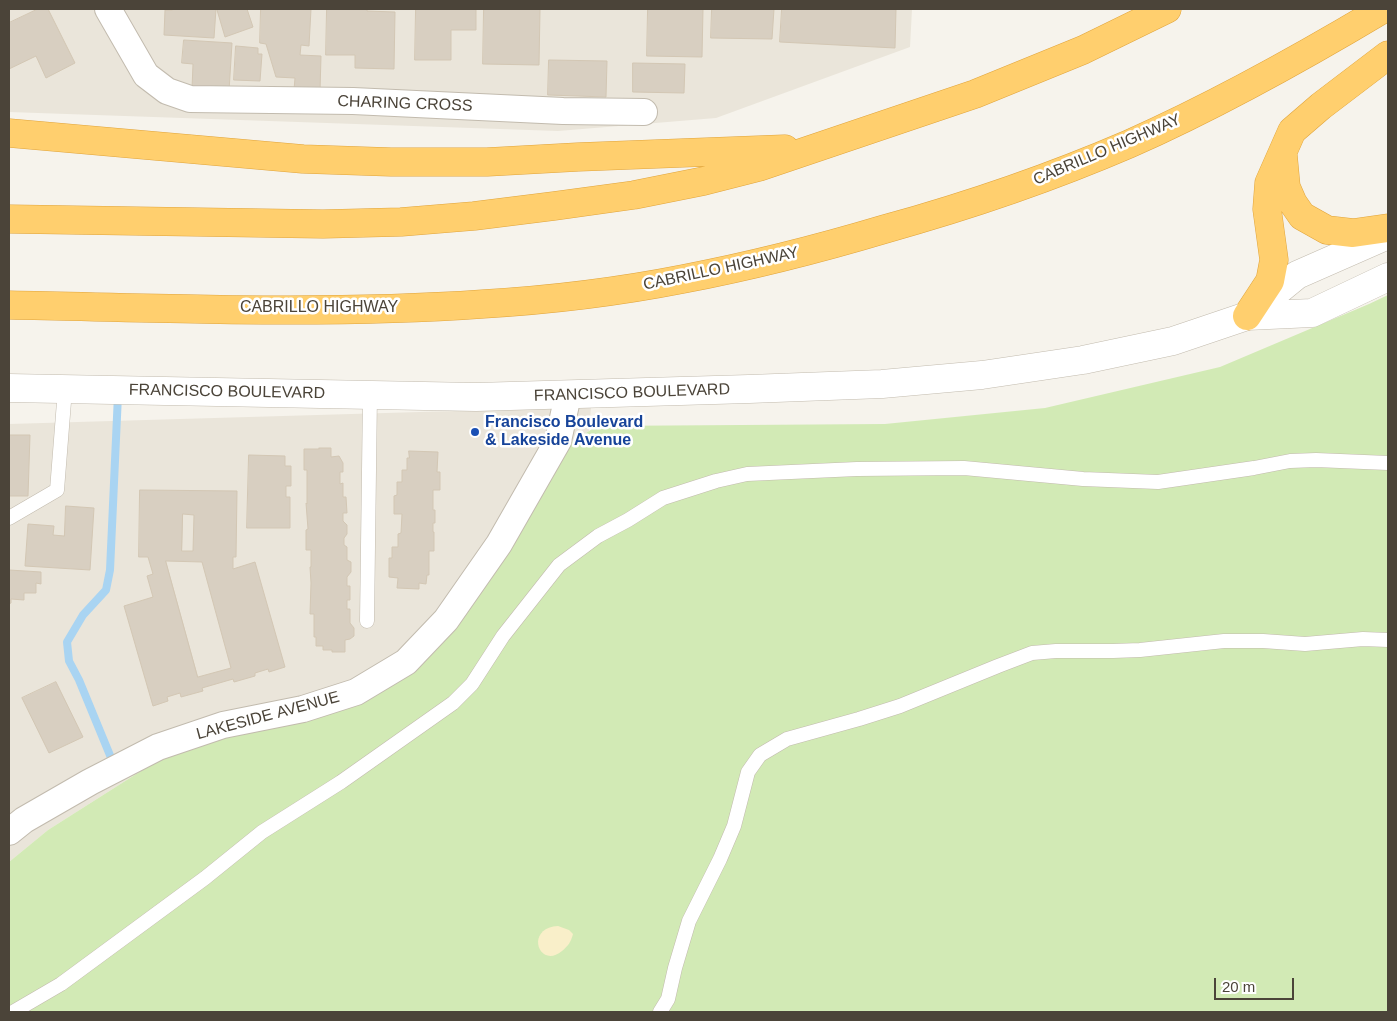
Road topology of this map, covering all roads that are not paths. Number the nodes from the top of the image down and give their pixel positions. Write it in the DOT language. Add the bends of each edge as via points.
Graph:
graph roads {
  1 [pos="108,9"];
  2 [pos="1168,9"];
  3 [pos="1383,9"];
  4 [pos="1388,55"];
  5 [pos="644,112"];
  6 [pos="9,133"];
  7 [pos="816,147"];
  8 [pos="1283,151"];
  9 [pos="9,219"];
  10 [pos="1388,228"];
  11 [pos="1388,235"];
  12 [pos="1388,277"];
  13 [pos="9,305"];
  14 [pos="1247,316"];
  15 [pos="9,388"];
  16 [pos="65,389"];
  17 [pos="370,395"];
  18 [pos="568,395"];
  19 [pos="1388,463"];
  20 [pos="9,518"];
  21 [pos="366,621"];
  22 [pos="1388,640"];
  23 [pos="9,832"];
  24 [pos="13,1012"];
  25 [pos="660,1012"];
  1 -- 5 [label="street, CHARING CROSS" via="146,75 167,91 190,99 353,101"];
  2 -- 7 [label="highway" via="1083,50 975,94"];
  3 -- 13 [label="highway, CABRILLO HIGHWAY" via="1234,93 1126,145 1041,179 935,215 836,243 683,279 553,298 397,309"];
  4 -- 8 [label="highway" via="1292,131"];
  6 -- 7 [label="highway" via="303,159 391,162 487,162"];
  7 -- 9 [label="highway" via="759,167 634,195 474,216 323,224"];
  8 -- 10 [label="highway" via="1286,187 1302,216 1327,230 1353,232"];
  8 -- 14 [label="highway" via="1269,183 1267,209 1274,260 1270,281"];
  11 -- 14 [label="street, FRANCISCO BOULEVARD" via="1296,275"];
  12 -- 14 [label="street, FRANCISCO BOULEVARD" via="1312,313"];
  14 -- 18 [label="street, FRANCISCO BOULEVARD" via="1173,341 1083,360 982,375 873,384"];
  15 -- 16 [label="street, FRANCISCO BOULEVARD"];
  16 -- 17 [label="street, FRANCISCO BOULEVARD"];
  16 -- 20 [label="lane" via="56,490"];
  17 -- 18 [label="street, FRANCISCO BOULEVARD"];
  17 -- 21 [label="lane"];
  18 -- 23 [label="street, LAKESIDE AVENUE" via="558,441 499,544 446,620 406,662 356,692 303,709 224,725 158,747 24,820"];
  19 -- 24 [label="lane" via="1290,461 1158,482 1083,480 964,468 766,473 716,481 663,498 598,536 559,565 472,684 453,703 341,782 262,832 61,984"];
  22 -- 25 [label="lane" via="1364,638 1304,644 1224,642 1140,650 1032,654 900,706 788,739 760,755 748,772 734,826 689,921 668,999"];
}
